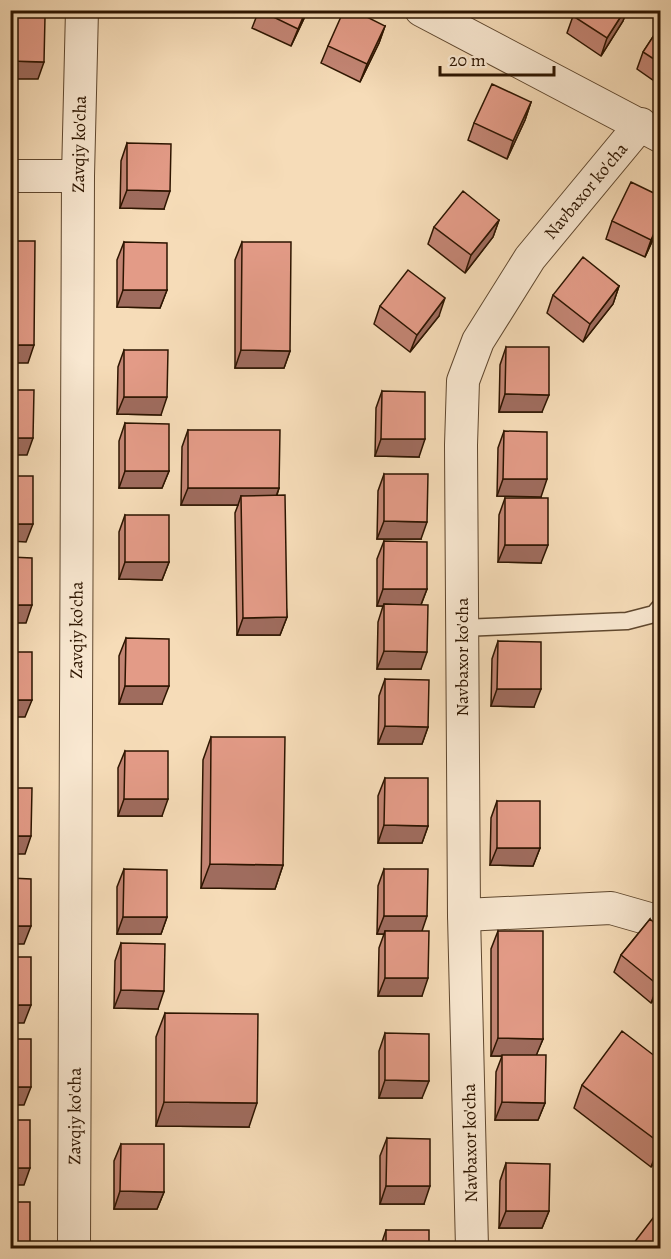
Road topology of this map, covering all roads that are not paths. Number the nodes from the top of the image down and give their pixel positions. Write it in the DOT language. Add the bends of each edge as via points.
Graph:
graph roads {
  1 [pos="82,10"];
  2 [pos="421,10"];
  3 [pos="651,130"];
  4 [pos="10,176"];
  5 [pos="78,176"];
  6 [pos="660,606"];
  7 [pos="462,628"];
  8 [pos="464,915"];
  9 [pos="660,922"];
  10 [pos="74,1248"];
  11 [pos="472,1248"];
  1 -- 5 [label="street, Zavqiy ko'cha"];
  2 -- 3 [label="street"];
  3 -- 7 [label="street, Navbaxor ko'cha" via="530,258 478,341 463,381"];
  4 -- 5 [label="street"];
  5 -- 10 [label="street, Zavqiy ko'cha"];
  6 -- 7 [label="lane" via="654,614 627,621"];
  7 -- 8 [label="street, Navbaxor ko'cha"];
  8 -- 9 [label="street" via="612,908"];
  8 -- 11 [label="street, Navbaxor ko'cha"];
}
